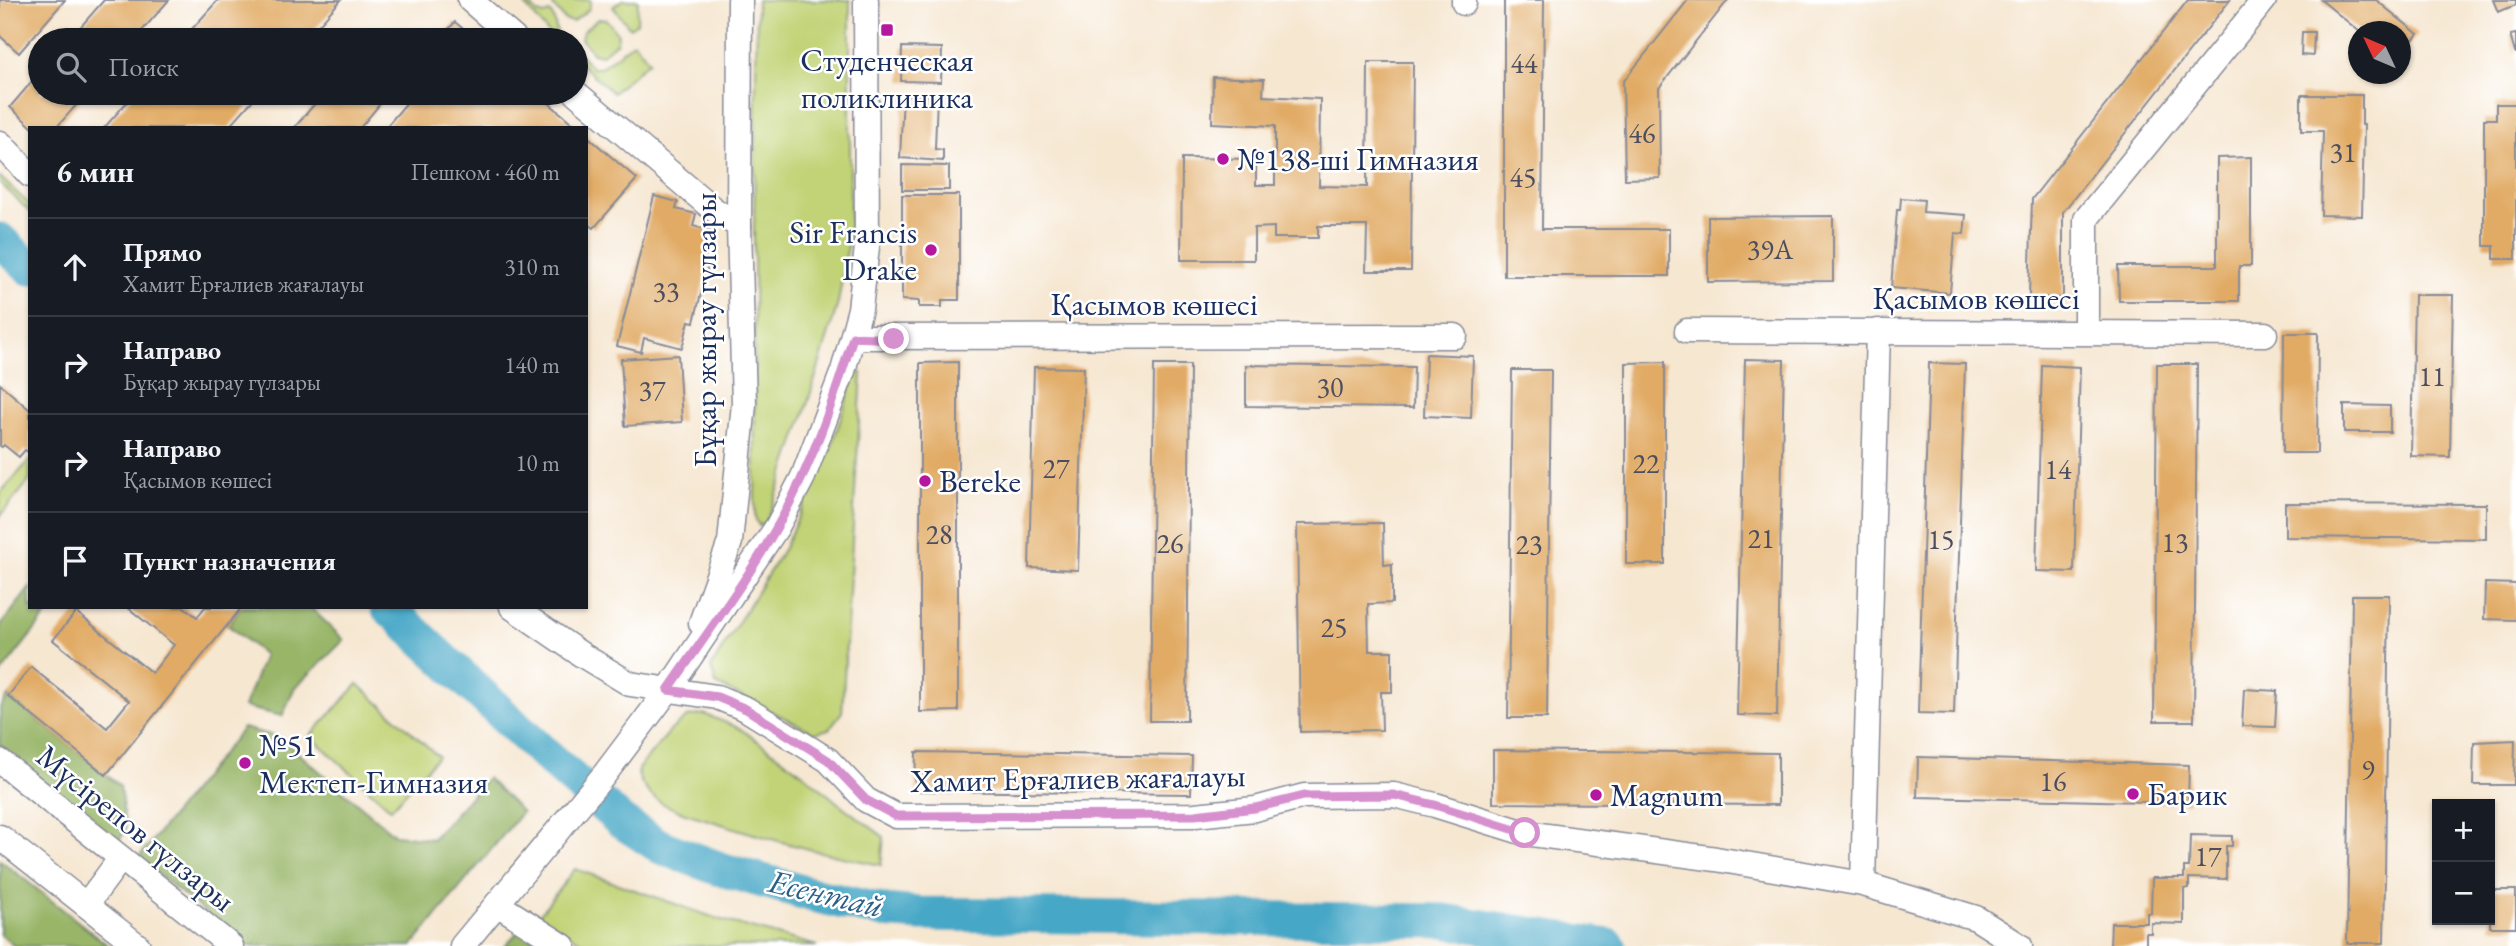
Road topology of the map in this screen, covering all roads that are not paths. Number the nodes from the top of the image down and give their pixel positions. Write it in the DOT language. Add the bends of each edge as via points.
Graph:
graph roads {
  1 [pos="470,0"];
  2 [pos="740,0"];
  3 [pos="866,0"];
  4 [pos="2264,0"];
  5 [pos="502,28"];
  6 [pos="588,103"];
  7 [pos="0,143"];
  8 [pos="28,173"];
  9 [pos="739,226"];
  10 [pos="1687,331"];
  11 [pos="1878,331"];
  12 [pos="2086,332"];
  13 [pos="2265,334"];
  14 [pos="1455,336"];
  15 [pos="853,337"];
  16 [pos="730,542"];
  17 [pos="757,557"];
  18 [pos="515,609"];
  19 [pos="668,690"];
  20 [pos="0,761"];
  21 [pos="0,837"];
  22 [pos="121,858"];
  23 [pos="1863,884"];
  24 [pos="497,904"];
  25 [pos="86,905"];
  26 [pos="138,946"];
  27 [pos="231,946"];
  28 [pos="462,946"];
  29 [pos="563,946"];
  30 [pos="2020,946"];
  1 -- 5 [label="street"];
  2 -- 9 [label="street, Бұқар жырау гүлзары"];
  3 -- 15 [label="street, Бұқар жырау гүлзары" via="867,247"];
  4 -- 12 [label="street" via="2086,219"];
  6 -- 9 [label="street"];
  7 -- 8 [label="street"];
  9 -- 16 [label="street, Бұқар жырау гүлзары" via="744,404"];
  10 -- 11 [label="street, Қасымов көшесі"];
  11 -- 12 [label="street, Қасымов көшесі"];
  11 -- 23 [label="street"];
  12 -- 13 [label="street, Қасымов көшесі"];
  14 -- 15 [label="street, Қасымов көшесі"];
  15 -- 17 [label="street, Бұқар жырау гүлзары" via="803,477"];
  16 -- 17 [label="street"];
  16 -- 19 [label="street, Бұқар жырау гүлзары" via="705,616"];
  17 -- 19 [label="street, Бұқар жырау гүлзары"];
  18 -- 19 [label="street, Хамит Ерғалиев жағалауы" via="630,684"];
  19 -- 23 [label="street, Хамит Ерғалиев жағалауы" via="717,697 746,709 828,760 866,800 896,816 1195,815 1304,796 1394,795 1525,833"];
  19 -- 24 [label="street, Бұқар жырау гүлзары"];
  20 -- 22 [label="street, Мүсірепов гүлзары"];
  21 -- 25 [label="street"];
  22 -- 25 [label="street"];
  22 -- 27 [label="street, Мүсірепов гүлзары"];
  23 -- 30 [label="street, Хамит Ерғалиев жағалауы" via="1976,918"];
  24 -- 28 [label="street, Бұқар жырау гүлзары"];
  24 -- 29 [label="street"];
  25 -- 26 [label="street"];
}
